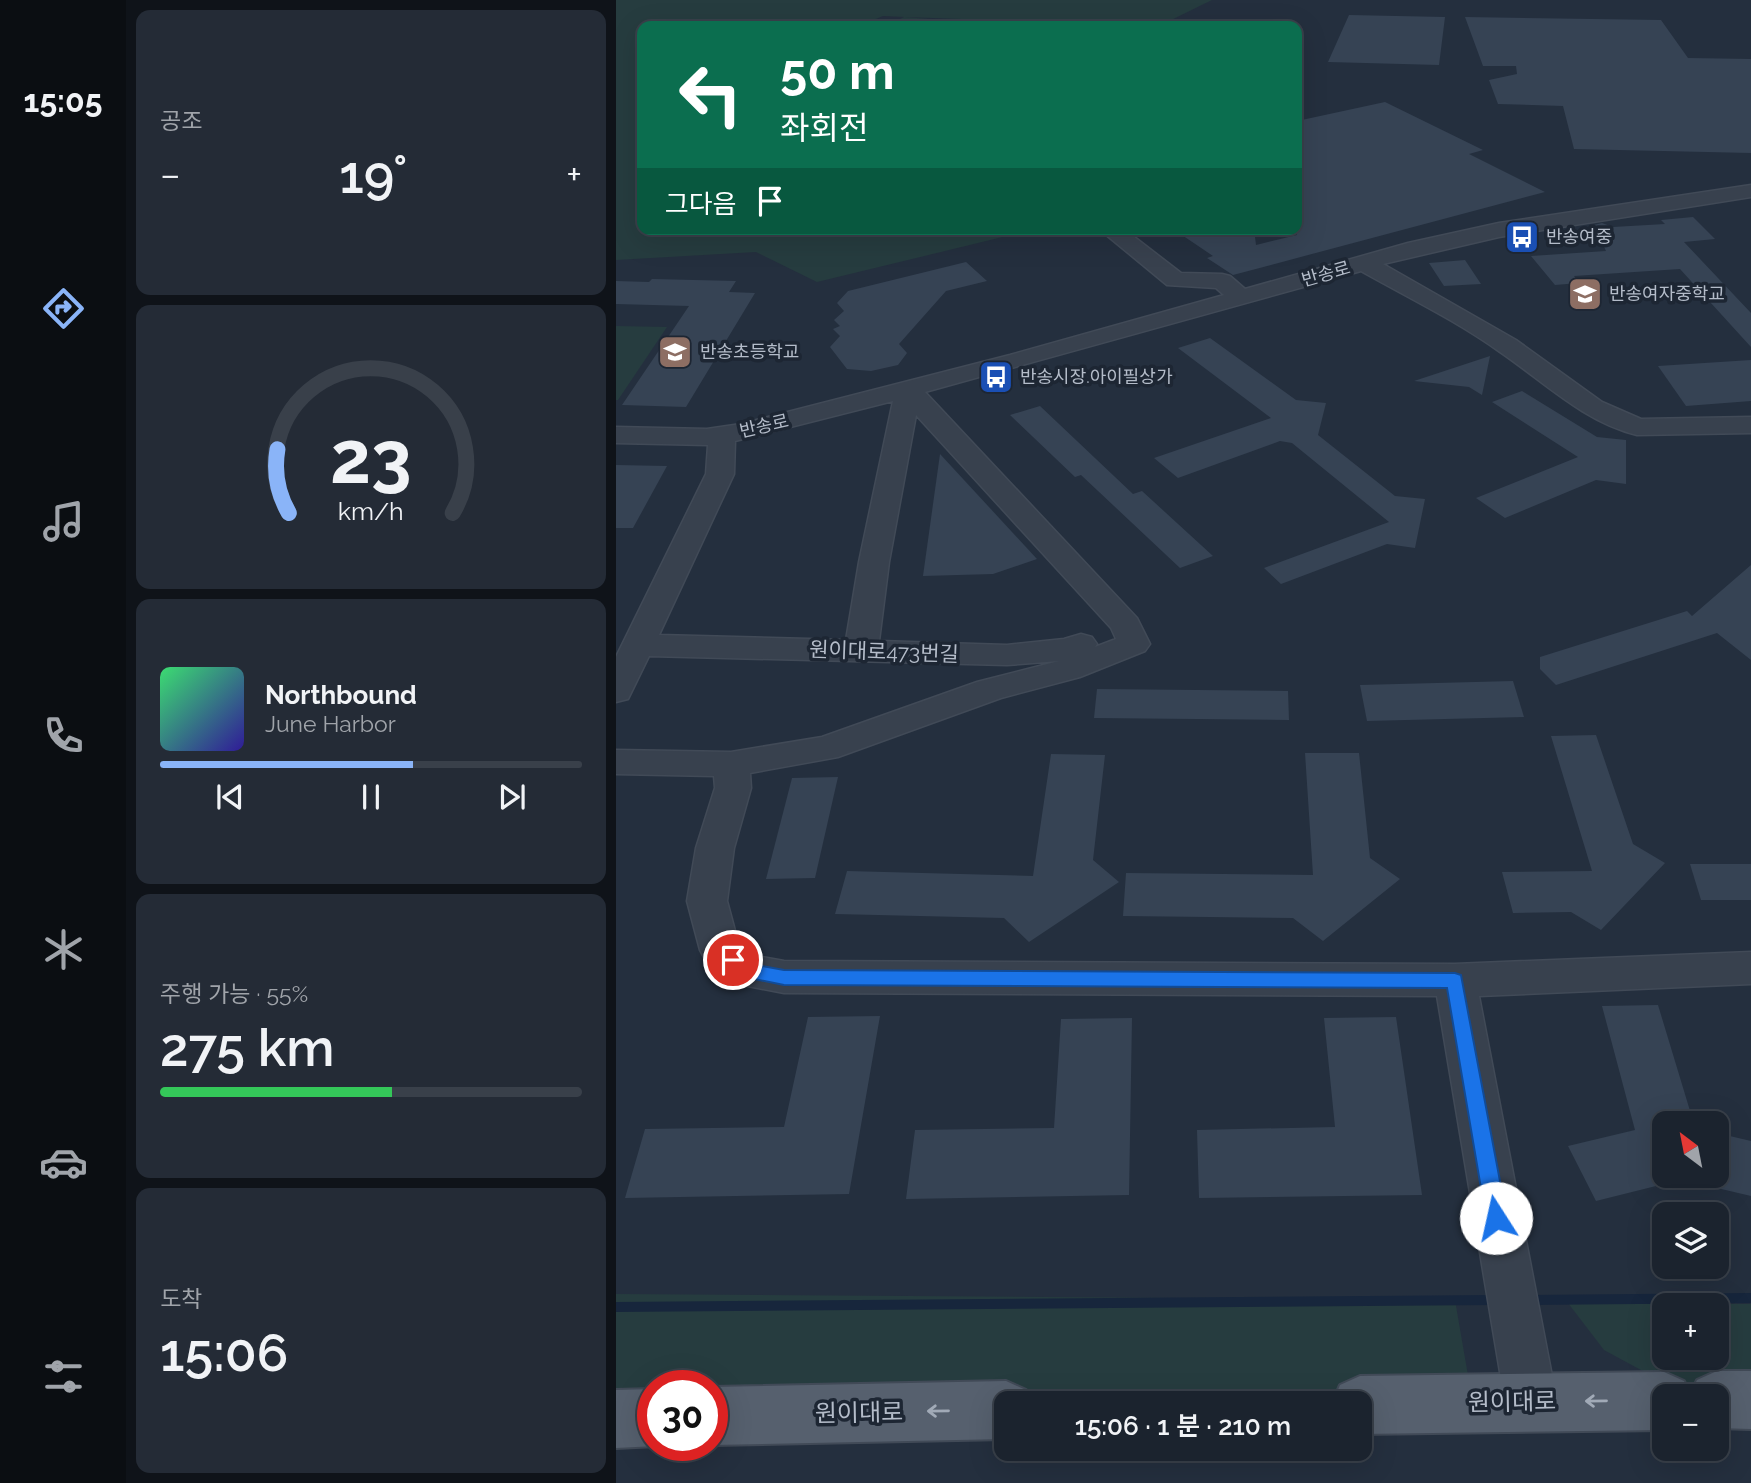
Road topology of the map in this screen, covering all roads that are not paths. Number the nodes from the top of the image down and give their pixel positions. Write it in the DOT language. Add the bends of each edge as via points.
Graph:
graph roads {
  1 [pos="1751,191"];
  2 [pos="1118,235"];
  3 [pos="1364,263"];
  4 [pos="1240,297"];
  5 [pos="908,390"];
  6 [pos="1751,425"];
  7 [pos="616,435"];
  8 [pos="722,435"];
  9 [pos="1126,625"];
  10 [pos="861,651"];
  11 [pos="628,654"];
  12 [pos="616,691"];
  13 [pos="616,762"];
  14 [pos="731,764"];
  15 [pos="1751,968"];
  16 [pos="1455,980"];
  17 [pos="1729,1400"];
  18 [pos="1751,1400"];
  19 [pos="1652,1401"];
  20 [pos="1531,1402"];
  21 [pos="1372,1405"];
  22 [pos="994,1410"];
  23 [pos="728,1416"];
  24 [pos="637,1418"];
  25 [pos="616,1419"];
  1 -- 3 [label="street, 반송로" via="1499,230"];
  2 -- 4 [label="street" via="1175,280 1222,281"];
  3 -- 4 [label="street, 반송로"];
  3 -- 6 [label="street" via="1507,345 1594,408 1637,427"];
  4 -- 5 [label="street, 반송로"];
  5 -- 8 [label="street, 반송로"];
  5 -- 9 [label="street"];
  5 -- 10 [label="street"];
  7 -- 8 [label="street, 반송로"];
  8 -- 11 [label="street" via="720,474"];
  9 -- 10 [label="street, 원이대로473번길" via="1071,649 1007,655"];
  9 -- 14 [label="street" via="1134,644 1068,669 989,690 826,748"];
  10 -- 11 [label="street, 원이대로473번길"];
  11 -- 12 [label="street"];
  13 -- 14 [label="street"];
  14 -- 16 [label="street" via="733,788 715,848 707,901 720,950 746,971 784,977"];
  15 -- 16 [label="street"];
  16 -- 20 [label="street"];
  17 -- 18 [label="main road"];
  19 -- 20 [label="main road, 원이대로, one-way"];
  20 -- 21 [label="main road, 원이대로"];
  22 -- 23 [label="main road, 원이대로, one-way"];
  24 -- 25 [label="main road"];
}
